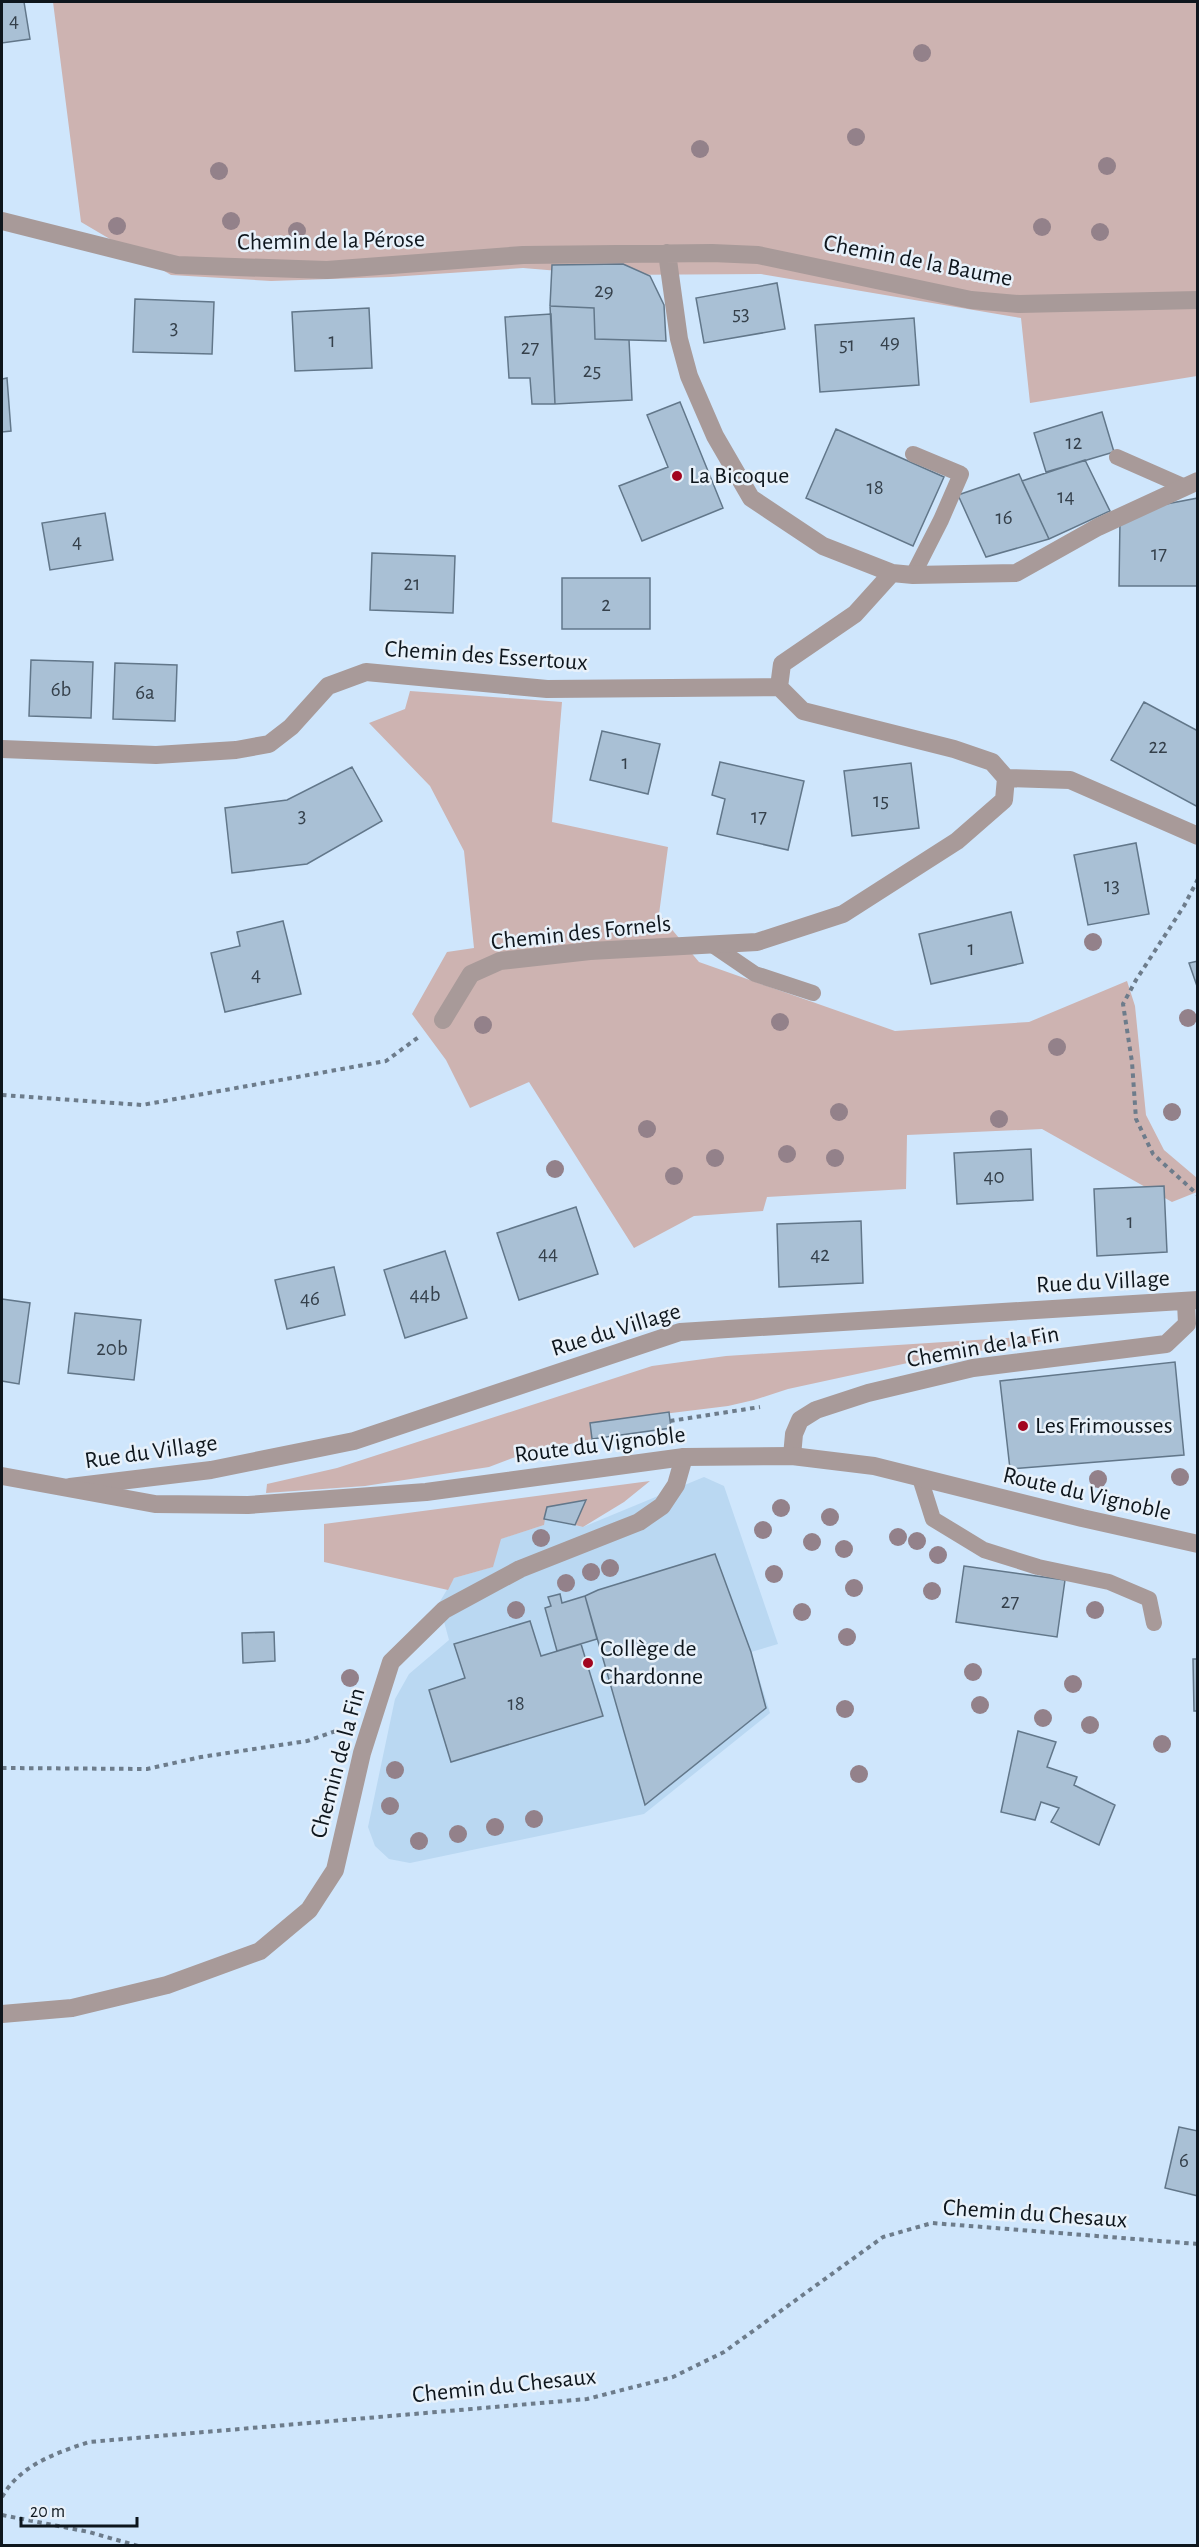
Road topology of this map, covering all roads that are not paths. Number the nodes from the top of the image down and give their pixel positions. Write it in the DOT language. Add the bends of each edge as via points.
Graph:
graph roads {
  1 [pos="2,221"];
  2 [pos="667,253"];
  3 [pos="1197,300"];
  4 [pos="913,454"];
  5 [pos="1117,457"];
  6 [pos="1190,483"];
  7 [pos="892,573"];
  8 [pos="912,575"];
  9 [pos="779,687"];
  10 [pos="2,749"];
  11 [pos="1006,778"];
  12 [pos="1197,836"];
  13 [pos="711,944"];
  14 [pos="813,993"];
  15 [pos="443,1020"];
  16 [pos="1192,1301"];
  17 [pos="792,1456"];
  18 [pos="684,1457"];
  19 [pos="2,1476"];
  20 [pos="920,1478"];
  21 [pos="62,1488"];
  22 [pos="1197,1544"];
  23 [pos="1154,1623"];
  24 [pos="2,2014"];
  1 -- 2 [label="street, Chemin de la Pérose" via="177,265 327,270 523,255"];
  2 -- 3 [label="street, Chemin de la Baume" via="758,255 971,300 1019,304"];
  2 -- 7 [label="street" via="679,339 689,376 715,436 752,498 822,546"];
  4 -- 8 [label="lane" via="961,474"];
  5 -- 6 [label="lane"];
  6 -- 8 [label="street" via="1098,526 1016,573"];
  7 -- 8 [label="street"];
  7 -- 9 [label="street" via="855,614 782,664"];
  9 -- 10 [label="street, Chemin des Essertoux" via="547,689 366,672 328,686 291,727 269,744 156,755"];
  9 -- 11 [label="street" via="803,711 954,749 992,762"];
  11 -- 12 [label="street" via="1070,780"];
  11 -- 13 [label="street, Chemin des Fornels" via="1004,800 957,841 843,914 757,942"];
  13 -- 14 [label="lane" via="754,974"];
  13 -- 15 [label="street, Chemin des Fornels" via="590,951 500,962 471,974"];
  16 -- 17 [label="street, Chemin de la Fin" via="1186,1324 1166,1344 973,1368 867,1393 816,1410 800,1420"];
  16 -- 21 [label="street, Rue du Village" via="680,1332 354,1441 211,1470"];
  17 -- 18 [label="street, Route du Vignoble"];
  17 -- 20 [label="street, Route du Vignoble" via="874,1466"];
  18 -- 21 [label="street, Route du Vignoble" via="426,1492 248,1505 155,1504"];
  18 -- 24 [label="street, Chemin de la Fin" via="676,1485 662,1506 639,1522 520,1569 444,1610 391,1662 362,1753 334,1870 309,1910 260,1951 167,1984 72,2008"];
  19 -- 21 [label="street, Route du Vignoble"];
  20 -- 22 [label="street, Route du Vignoble"];
  20 -- 23 [label="lane" via="933,1519 984,1550 1038,1567 1109,1582 1149,1599"];
}
